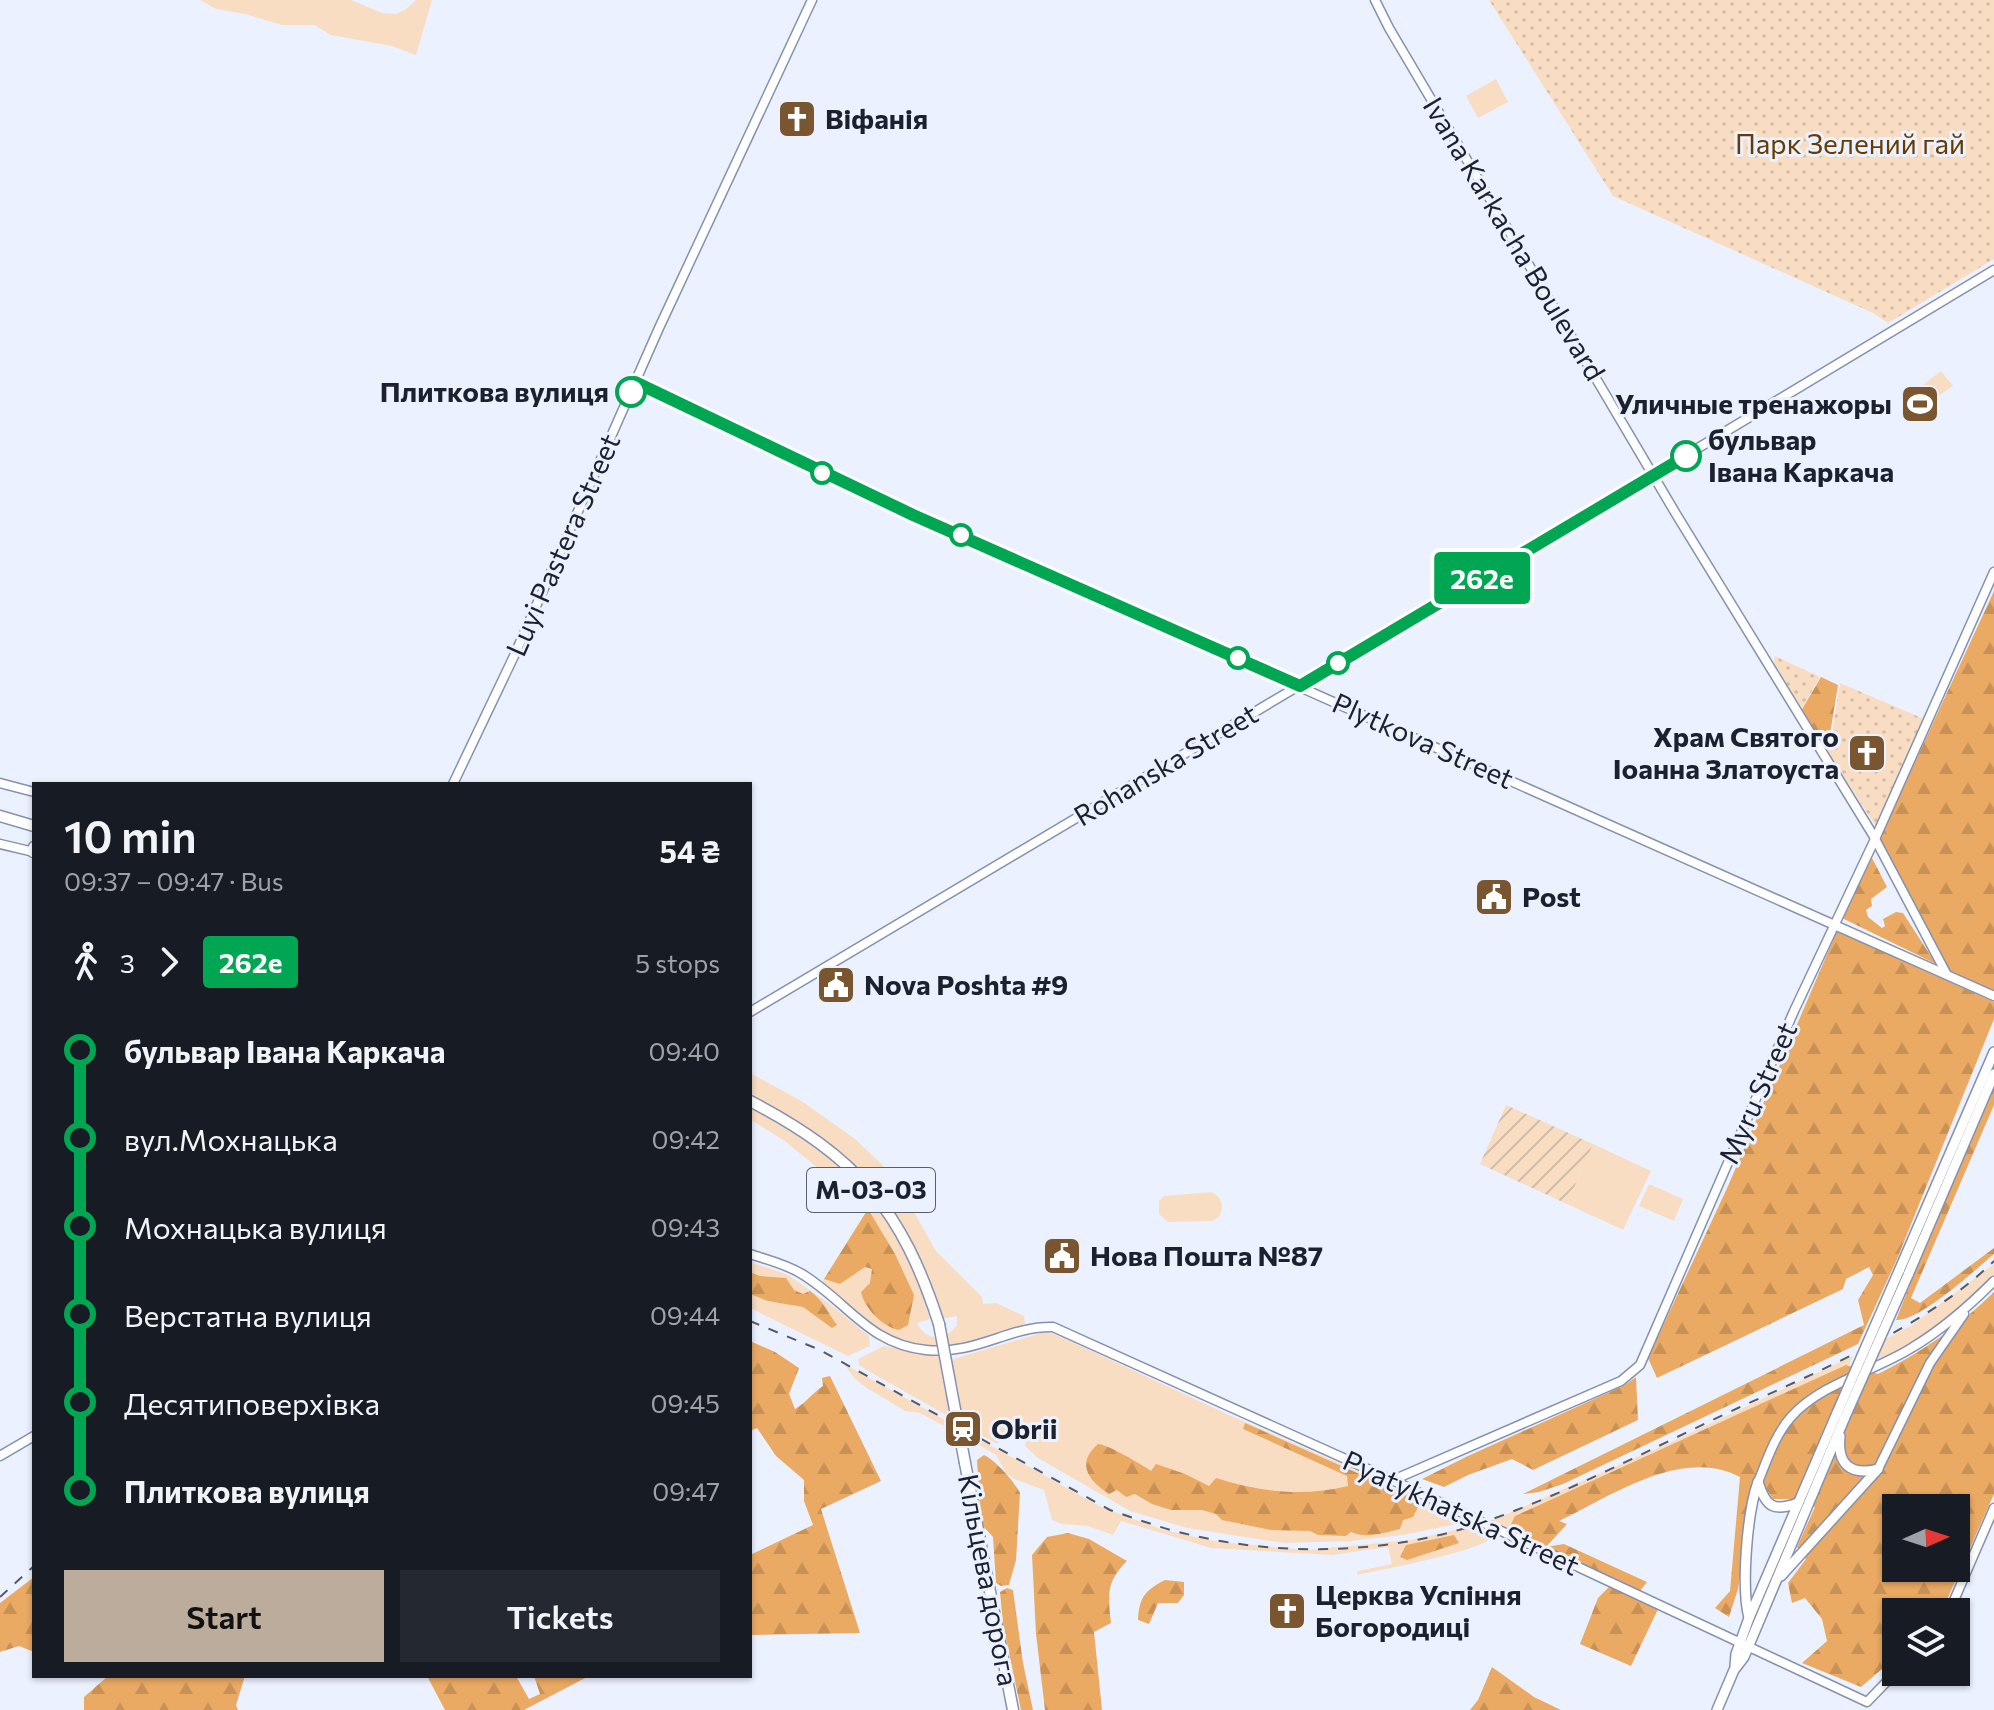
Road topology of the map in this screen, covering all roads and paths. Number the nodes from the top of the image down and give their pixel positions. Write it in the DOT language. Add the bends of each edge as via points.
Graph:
graph roads {
  1 [pos="812,0"];
  2 [pos="1375,0"];
  3 [pos="1994,270"];
  4 [pos="635,382"];
  5 [pos="1655,475"];
  6 [pos="1994,572"];
  7 [pos="1300,686"];
  8 [pos="454,782"];
  9 [pos="0,783"];
  10 [pos="32,791"];
  11 [pos="0,816"];
  12 [pos="32,825"];
  13 [pos="1875,839"];
  14 [pos="0,844"];
  15 [pos="32,850"];
  16 [pos="1835,926"];
  17 [pos="1946,973"];
  18 [pos="1994,996"];
  19 [pos="752,1011"];
  20 [pos="1994,1052"];
  21 [pos="1994,1074"];
  22 [pos="752,1102"];
  23 [pos="752,1255"];
  24 [pos="1903,1273"];
  25 [pos="1994,1281"];
  26 [pos="1969,1307"];
  27 [pos="1841,1419"];
  28 [pos="32,1437"];
  29 [pos="0,1456"];
  30 [pos="1878,1469"];
  31 [pos="1392,1480"];
  32 [pos="1758,1482"];
  33 [pos="1798,1503"];
  34 [pos="1994,1508"];
  35 [pos="1776,1582"];
  36 [pos="1955,1598"];
  37 [pos="1749,1618"];
  38 [pos="1744,1644"];
  39 [pos="1882,1686"];
  40 [pos="1013,1710"];
  41 [pos="1717,1710"];
  1 -- 4 [label="street, Luyi Pastera Street"];
  2 -- 5 [label="street, Ivana Karkacha Boulevard"];
  3 -- 5 [label="street, Rohanska Street"];
  4 -- 7 [label="street, Plytkova Street" via="913,515"];
  4 -- 8 [label="street, Luyi Pastera Street"];
  5 -- 7 [label="street, Rohanska Street"];
  5 -- 13 [label="street, Ivana Karkacha Boulevard"];
  6 -- 13 [label="street, Myru Street"];
  7 -- 16 [label="street, Plytkova Street"];
  7 -- 19 [label="street, Rohanska Street"];
  9 -- 10 [label="street"];
  11 -- 12 [label="highway"];
  13 -- 16 [label="street, Myru Street"];
  13 -- 17 [label="street, Ivana Karkacha Boulevard"];
  14 -- 15 [label="street"];
  16 -- 17 [label="street, Plytkova Street"];
  16 -- 31 [label="street, Myru Street" via="1640,1365 1621,1381"];
  17 -- 18 [label="street, Plytkova Street"];
  20 -- 24 [label="main road"];
  21 -- 24 [label="main road"];
  22 -- 40 [label="highway, Кільцева дорога / М-03-03, bridge" via="819,1142 872,1191 915,1256 939,1324"];
  23 -- 31 [label="street, Pyatykhatska Street" via="802,1274 884,1339 911,1348 959,1350 1030,1328 1053,1327"];
  24 -- 27 [label="main road, bridge"];
  25 -- 26 [label="street"];
  26 -- 30 [label="street" via="1930,1363"];
  26 -- 32 [label="street" via="1912,1348 1803,1406 1783,1428"];
  27 -- 30 [label="main road" via="1840,1455 1849,1468"];
  27 -- 33 [label="main road"];
  27 -- 35 [label="main road"];
  28 -- 29 [label="street"];
  30 -- 35 [label="main road"];
  31 -- 38 [label="street, Pyatykhatska Street"];
  32 -- 33 [label="main road" via="1771,1505"];
  32 -- 37 [label="main road" via="1746,1566"];
  33 -- 37 [label="main road"];
  34 -- 36 [label="street"];
  35 -- 38 [label="main road"];
  37 -- 38 [label="main road"];
  38 -- 39 [label="street, Pyatykhatska Street" via="1867,1702"];
  38 -- 41 [label="main road"];
}
